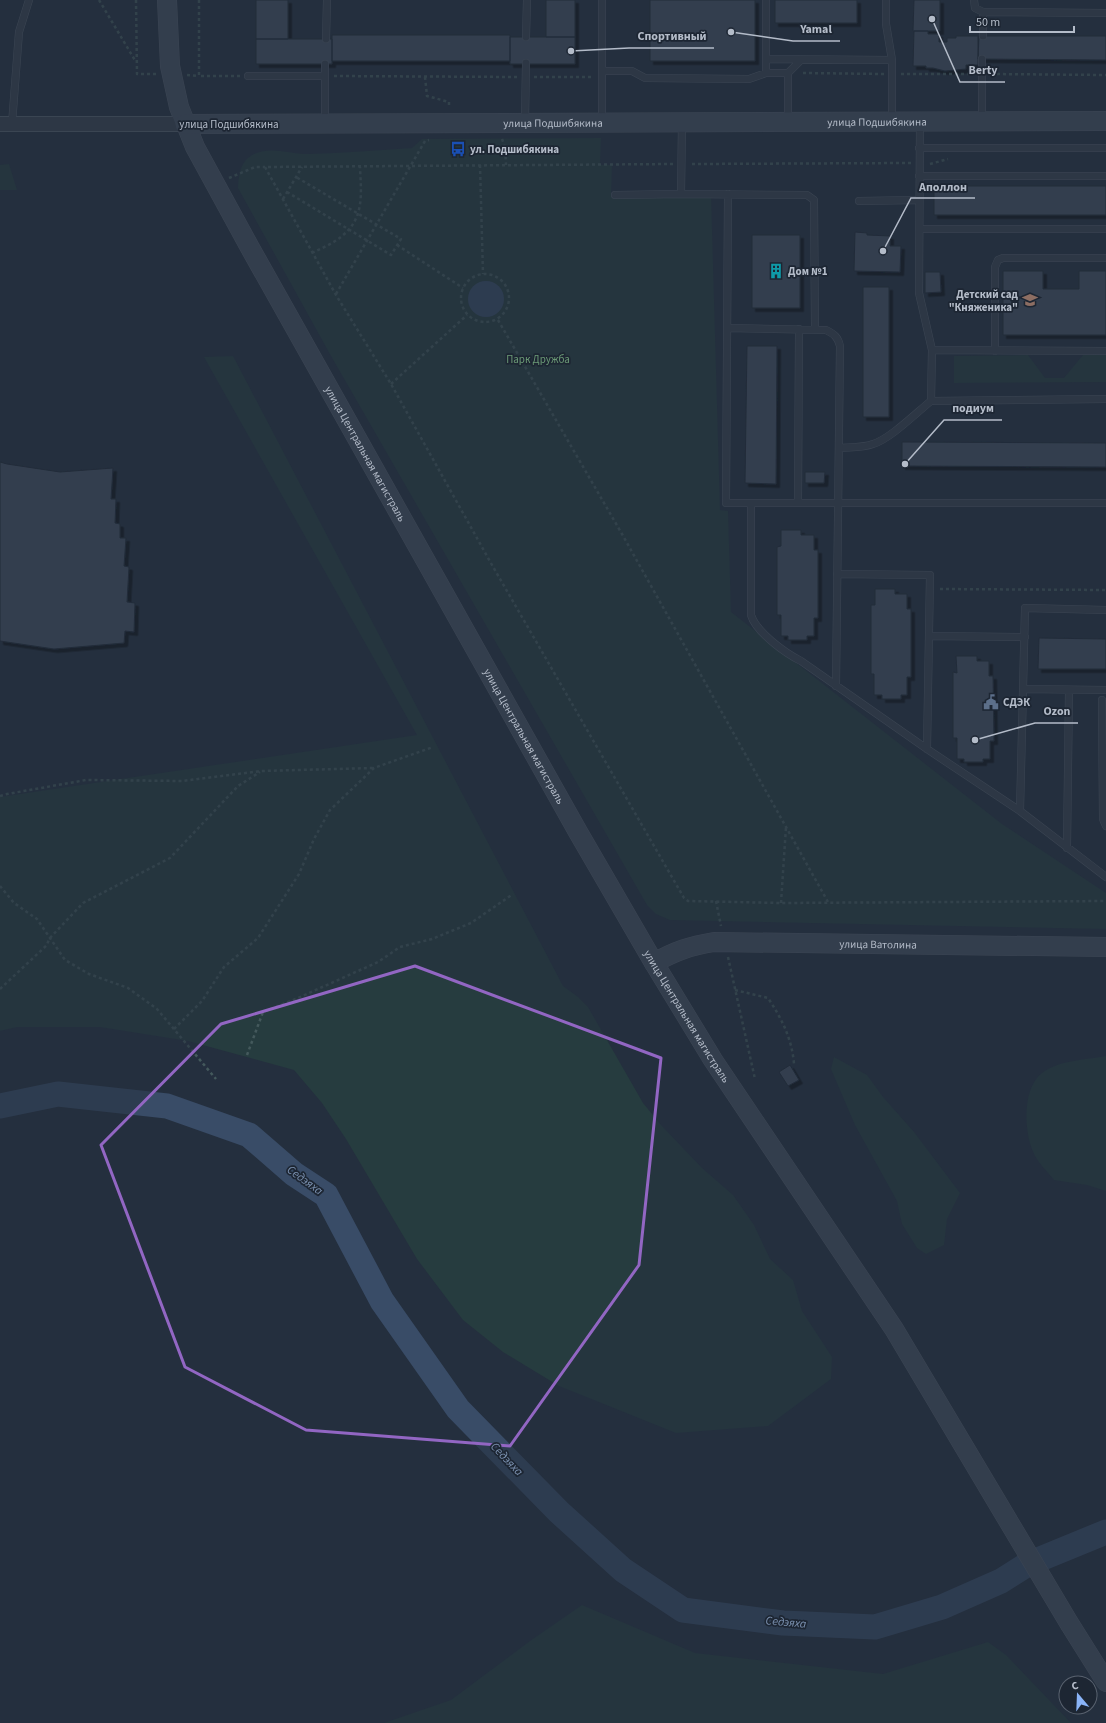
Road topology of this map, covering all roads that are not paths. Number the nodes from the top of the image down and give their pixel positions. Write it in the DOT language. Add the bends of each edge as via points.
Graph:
graph roads {
  1 [pos="29,0"];
  2 [pos="168,0"];
  3 [pos="326,0"];
  4 [pos="527,0"];
  5 [pos="602,0"];
  6 [pos="766,0"];
  7 [pos="886,0"];
  8 [pos="974,0"];
  9 [pos="983,12"];
  10 [pos="1106,13"];
  11 [pos="982,36"];
  12 [pos="526,37"];
  13 [pos="326,39"];
  14 [pos="766,59"];
  15 [pos="982,59"];
  16 [pos="801,60"];
  17 [pos="892,60"];
  18 [pos="326,64"];
  19 [pos="526,64"];
  20 [pos="766,73"];
  21 [pos="788,73"];
  22 [pos="602,74"];
  23 [pos="248,76"];
  24 [pos="325,76"];
  25 [pos="982,121"];
  26 [pos="1106,121"];
  27 [pos="788,122"];
  28 [pos="892,122"];
  29 [pos="920,122"];
  30 [pos="525,123"];
  31 [pos="602,123"];
  32 [pos="682,123"];
  33 [pos="6,124"];
  34 [pos="185,124"];
  35 [pos="324,124"];
  36 [pos="920,148"];
  37 [pos="1106,148"];
  38 [pos="919,176"];
  39 [pos="1106,176"];
  40 [pos="681,194"];
  41 [pos="728,194"];
  42 [pos="615,195"];
  43 [pos="919,200"];
  44 [pos="859,201"];
  45 [pos="920,229"];
  46 [pos="1106,229"];
  47 [pos="1106,258"];
  48 [pos="728,328"];
  49 [pos="799,329"];
  50 [pos="815,329"];
  51 [pos="932,350"];
  52 [pos="995,351"];
  53 [pos="1106,351"];
  54 [pos="1106,399"];
  55 [pos="931,401"];
  56 [pos="839,448"];
  57 [pos="838,502"];
  58 [pos="751,503"];
  59 [pos="798,503"];
  60 [pos="1106,503"];
  61 [pos="837,574"];
  62 [pos="1106,610"];
  63 [pos="929,636"];
  64 [pos="1024,637"];
  65 [pos="836,686"];
  66 [pos="1023,689"];
  67 [pos="1069,690"];
  68 [pos="1106,690"];
  69 [pos="1102,700"];
  70 [pos="927,749"];
  71 [pos="1020,811"];
  72 [pos="1106,826"];
  73 [pos="1067,848"];
  74 [pos="1106,877"];
  75 [pos="1106,947"];
  76 [pos="654,963"];
  77 [pos="1106,1682"];
  1 -- 33 [label="lane" via="19,32"];
  2 -- 34 [label="main road, улица Центральная магистраль" via="171,74"];
  3 -- 13 [label="lane"];
  4 -- 12 [label="lane"];
  5 -- 22 [label="lane"];
  6 -- 14 [label="lane"];
  7 -- 17 [label="lane" via="886,24"];
  8 -- 9 [label="lane" via="975,8"];
  9 -- 10 [label="lane"];
  9 -- 11 [label="lane"];
  14 -- 16 [label="lane"];
  14 -- 20 [label="lane"];
  15 -- 25 [label="lane"];
  16 -- 17 [label="lane"];
  16 -- 21 [label="lane"];
  17 -- 28 [label="lane"];
  18 -- 24 [label="lane"];
  19 -- 30 [label="lane"];
  20 -- 21 [label="lane"];
  20 -- 22 [label="lane" via="749,79 645,78 632,71"];
  21 -- 27 [label="lane"];
  22 -- 31 [label="lane"];
  23 -- 24 [label="lane"];
  24 -- 35 [label="lane"];
  25 -- 26 [label="main road, улица Подшибякина"];
  25 -- 29 [label="main road, улица Подшибякина"];
  27 -- 28 [label="main road, улица Подшибякина"];
  27 -- 32 [label="main road, улица Подшибякина"];
  28 -- 29 [label="main road, улица Подшибякина"];
  29 -- 36 [label="lane"];
  30 -- 31 [label="main road, улица Подшибякина"];
  30 -- 35 [label="main road, улица Подшибякина"];
  31 -- 32 [label="main road, улица Подшибякина"];
  32 -- 40 [label="lane"];
  33 -- 34 [label="street, улица Подшибякина"];
  34 -- 35 [label="main road, улица Подшибякина"];
  34 -- 76 [label="main road, улица Центральная магистраль" via="215,184"];
  36 -- 37 [label="lane"];
  36 -- 38 [label="lane"];
  38 -- 39 [label="lane"];
  38 -- 43 [label="lane"];
  40 -- 41 [label="lane"];
  40 -- 42 [label="lane"];
  41 -- 48 [label="lane"];
  41 -- 50 [label="lane" via="806,195 814,200"];
  43 -- 44 [label="lane"];
  43 -- 45 [label="lane"];
  45 -- 46 [label="lane"];
  45 -- 51 [label="lane" via="919,293"];
  47 -- 52 [label="lane" via="998,260 994,267"];
  48 -- 49 [label="lane"];
  48 -- 58 [label="lane" via="726,503"];
  49 -- 50 [label="lane"];
  49 -- 59 [label="lane"];
  50 -- 56 [label="lane" via="832,333 840,346"];
  51 -- 52 [label="lane"];
  51 -- 55 [label="lane"];
  52 -- 53 [label="lane"];
  54 -- 55 [label="lane"];
  55 -- 56 [label="lane" via="883,440 860,447"];
  56 -- 57 [label="lane"];
  57 -- 59 [label="lane"];
  57 -- 60 [label="lane"];
  57 -- 61 [label="lane"];
  58 -- 59 [label="lane"];
  58 -- 65 [label="lane" via="753,622 792,657"];
  61 -- 63 [label="lane" via="930,575"];
  61 -- 65 [label="lane"];
  62 -- 64 [label="lane" via="1025,608"];
  63 -- 64 [label="lane"];
  63 -- 70 [label="lane"];
  64 -- 66 [label="lane"];
  65 -- 70 [label="lane"];
  66 -- 67 [label="lane"];
  66 -- 71 [label="lane"];
  67 -- 68 [label="lane"];
  67 -- 73 [label="lane"];
  69 -- 72 [label="lane"];
  70 -- 71 [label="lane"];
  71 -- 73 [label="lane"];
  73 -- 74 [label="lane"];
  75 -- 76 [label="main road, улица Ватолина" via="725,942 693,945"];
  76 -- 77 [label="main road, улица Центральная магистраль" via="713,1060 894,1329"];
}
